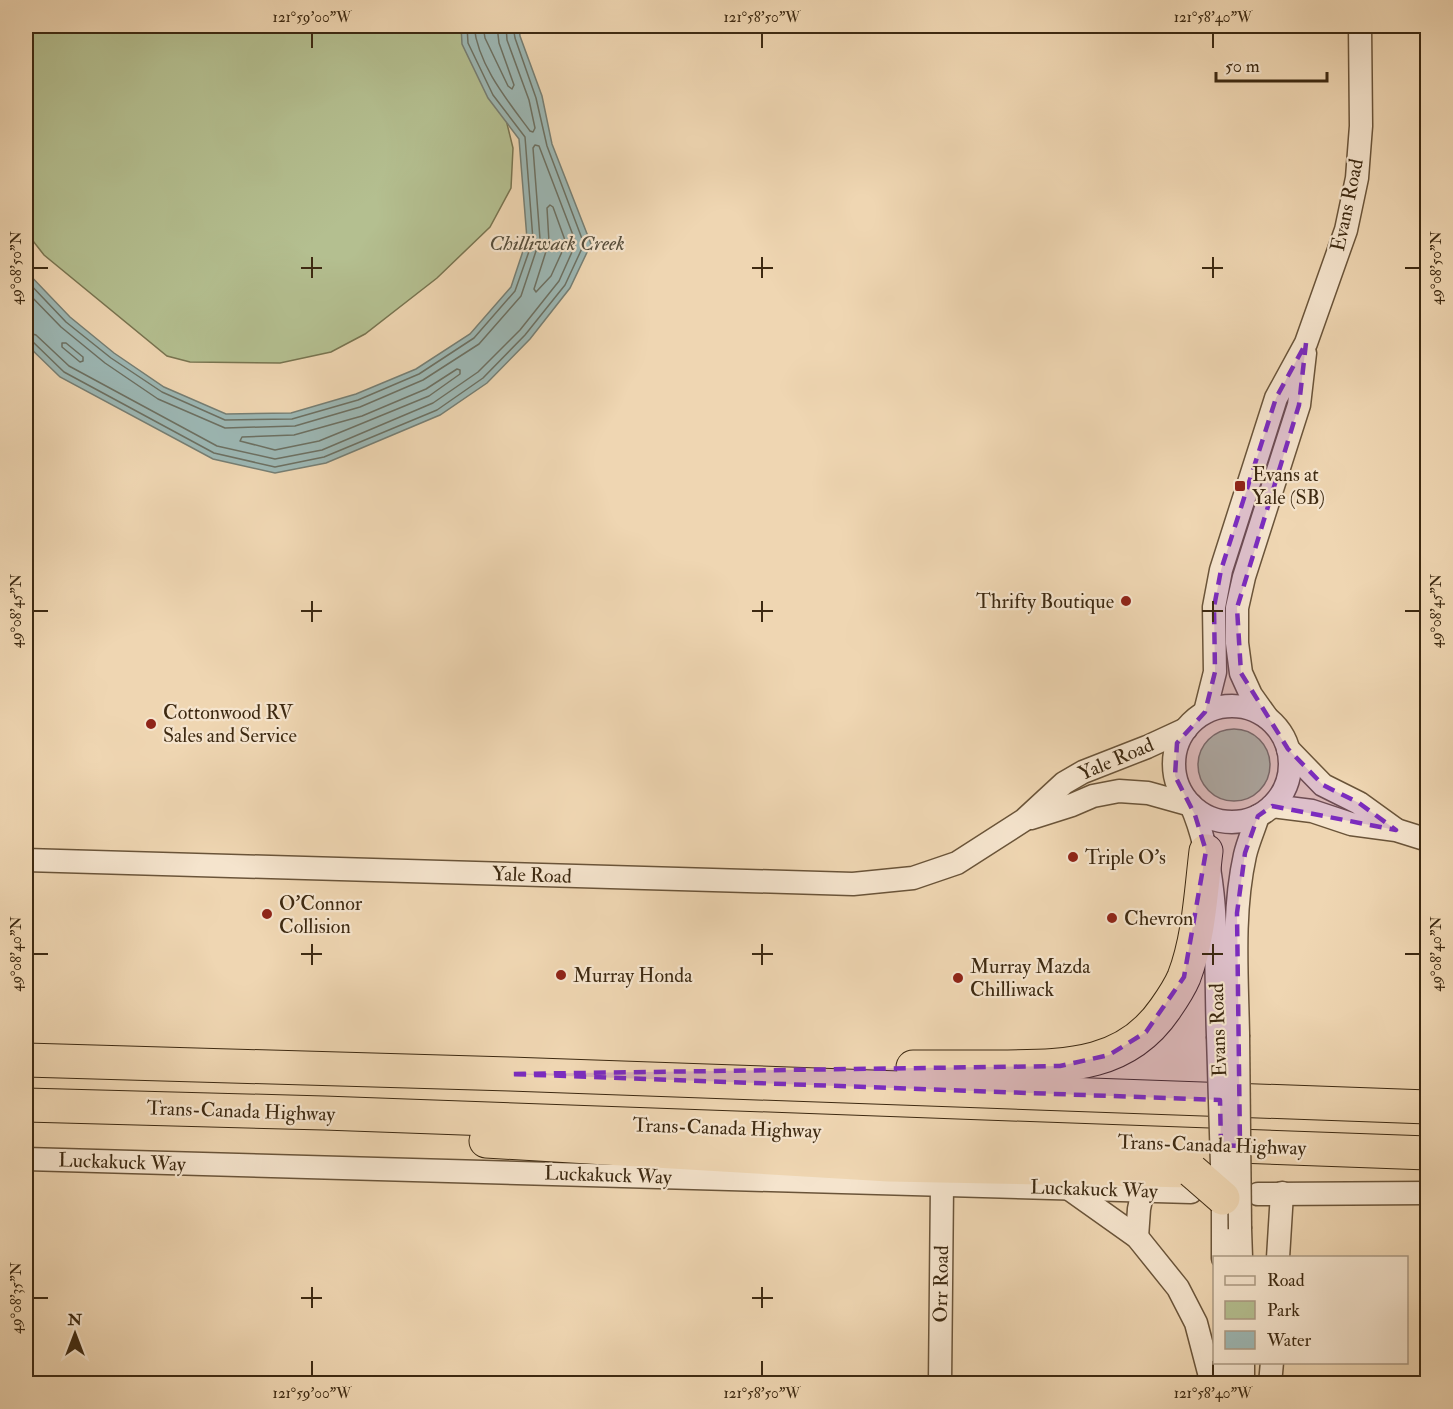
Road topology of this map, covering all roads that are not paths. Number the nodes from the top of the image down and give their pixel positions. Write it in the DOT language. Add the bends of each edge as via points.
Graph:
graph roads {
  1 [pos="1360,26"];
  2 [pos="1306,343"];
  3 [pos="1205,712"];
  4 [pos="1266,716"];
  5 [pos="1186,729"];
  6 [pos="1288,749"];
  7 [pos="1191,805"];
  8 [pos="1265,811"];
  9 [pos="1024,820"];
  10 [pos="1396,830"];
  11 [pos="1428,840"];
  12 [pos="1206,851"];
  13 [pos="26,860"];
  14 [pos="1228,1036"];
  15 [pos="26,1060"];
  16 [pos="510,1074"];
  17 [pos="26,1105"];
  18 [pos="1428,1107"];
  19 [pos="324,1113"];
  20 [pos="1428,1153"];
  21 [pos="26,1159"];
  22 [pos="942,1185"];
  23 [pos="1068,1188"];
  24 [pos="1143,1190"];
  25 [pos="1219,1193"];
  26 [pos="1282,1193"];
  27 [pos="1428,1193"];
  28 [pos="1258,1194"];
  29 [pos="1137,1237"];
  30 [pos="1224,1256"];
  31 [pos="1241,1256"];
  32 [pos="1278,1256"];
  33 [pos="1224,1364"];
  34 [pos="1243,1364"];
  35 [pos="1272,1364"];
  36 [pos="940,1383"];
  37 [pos="1212,1383"];
  38 [pos="1224,1383"];
  39 [pos="1243,1383"];
  40 [pos="1270,1383"];
  1 -- 2 [label="street, Evans Road" via="1357,178 1346,230"];
  2 -- 3 [label="street, Evans Road" via="1275,398 1221,570 1214,607 1215,672"];
  2 -- 4 [label="street, Evans Road" via="1299,405 1237,608 1241,673"];
  3 -- 4 [label="street" via="1236,706"];
  3 -- 5 [label="street"];
  4 -- 6 [label="street" via="1280,730"];
  5 -- 7 [label="street" via="1177,743 1174,768 1181,791"];
  5 -- 9 [label="street, Yale Road" via="1083,772 1064,783"];
  6 -- 8 [label="street" via="1288,780 1282,794"];
  6 -- 10 [label="street" via="1323,785 1359,803"];
  7 -- 8 [label="street" via="1226,822 1242,821"];
  7 -- 9 [label="street, Yale Road" via="1148,793 1119,791"];
  7 -- 12 [label="street, Evans Road"];
  8 -- 10 [label="street" via="1312,811 1351,824"];
  8 -- 14 [label="street, Evans Road" via="1245,853 1240,880"];
  9 -- 13 [label="street, Yale Road" via="957,862 913,878 853,884"];
  10 -- 11 [label="street"];
  12 -- 14 [label="street, Evans Road"];
  12 -- 16 [label="highway" via="1191,949 1184,977 1173,997 1146,1032 1126,1047 1088,1062 1024,1067"];
  14 -- 25 [label="street, Evans Road, bridge"];
  15 -- 16 [label="highway"];
  16 -- 18 [label="highway"];
  17 -- 19 [label="highway, Trans-Canada Highway"];
  19 -- 20 [label="highway, Trans-Canada Highway"];
  19 -- 25 [label="highway" via="374,1134 889,1166"];
  21 -- 22 [label="street, Luckakuck Way"];
  22 -- 23 [label="street, Luckakuck Way"];
  22 -- 36 [label="street, Orr Road"];
  23 -- 24 [label="street, Luckakuck Way"];
  23 -- 29 [label="street"];
  24 -- 25 [label="street, Luckakuck Way"];
  24 -- 29 [label="street"];
  25 -- 30 [label="street, Evans Road"];
  25 -- 31 [label="street, Evans Road"];
  26 -- 27 [label="street"];
  26 -- 28 [label="street"];
  26 -- 32 [label="street"];
  29 -- 37 [label="street" via="1178,1288 1196,1323"];
  33 -- 38 [label="street"];
  34 -- 39 [label="street"];
  35 -- 40 [label="street"];
}
